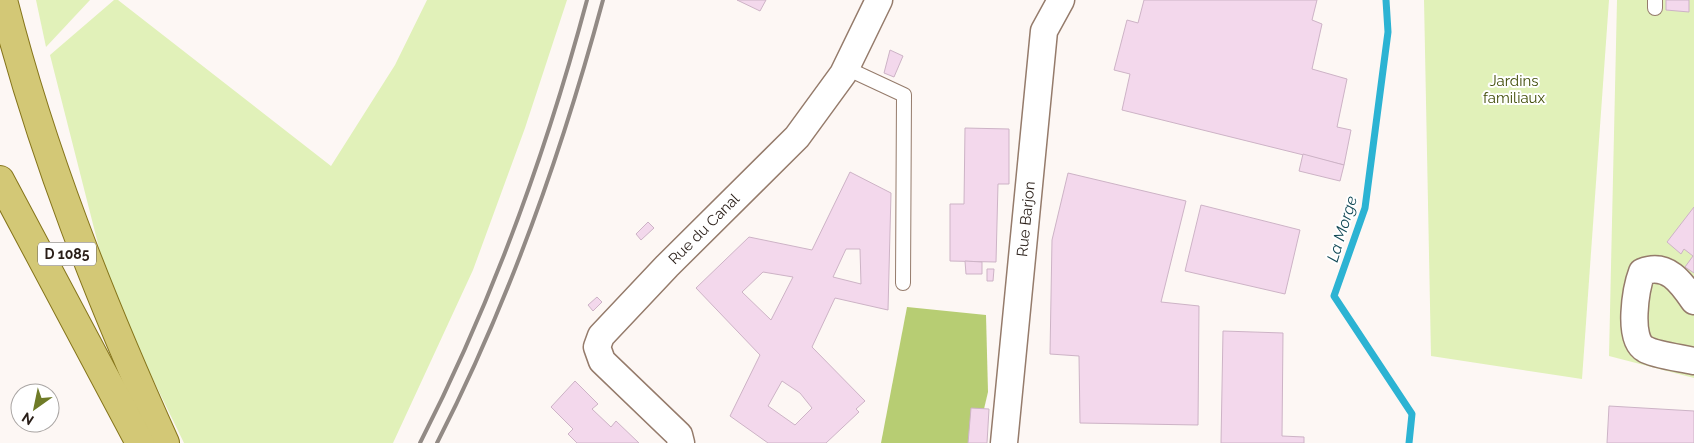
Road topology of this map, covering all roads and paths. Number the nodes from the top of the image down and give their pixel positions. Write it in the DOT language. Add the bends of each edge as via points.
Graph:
graph roads {
  1 [pos="3,0"];
  2 [pos="8,0"];
  3 [pos="1061,0"];
  4 [pos="876,1"];
  5 [pos="0,60"];
  6 [pos="846,68"];
  7 [pos="23,80"];
  8 [pos="0,180"];
  9 [pos="903,283"];
  10 [pos="1694,301"];
  11 [pos="1694,361"];
  12 [pos="140,443"];
  13 [pos="146,443"];
  14 [pos="165,443"];
  15 [pos="681,443"];
  16 [pos="1004,443"];
  1 -- 7 [label="main road, D 1085"];
  2 -- 7 [label="main road"];
  3 -- 16 [label="street, Rue Barjon" via="1044,31"];
  4 -- 6 [label="street, Rue du Canal"];
  5 -- 13 [label="main road, D 1085" via="44,196 106,353"];
  6 -- 9 [label="lane" via="904,95"];
  6 -- 15 [label="street, Rue du Canal" via="798,137 601,336 597,347 602,361 679,435"];
  7 -- 14 [label="main road, D 1085" via="64,200 121,346"];
  8 -- 12 [label="main road"];
  10 -- 11 [label="street" via="1678,278 1652,268 1642,272 1636,290 1635,338 1644,349"];
}
